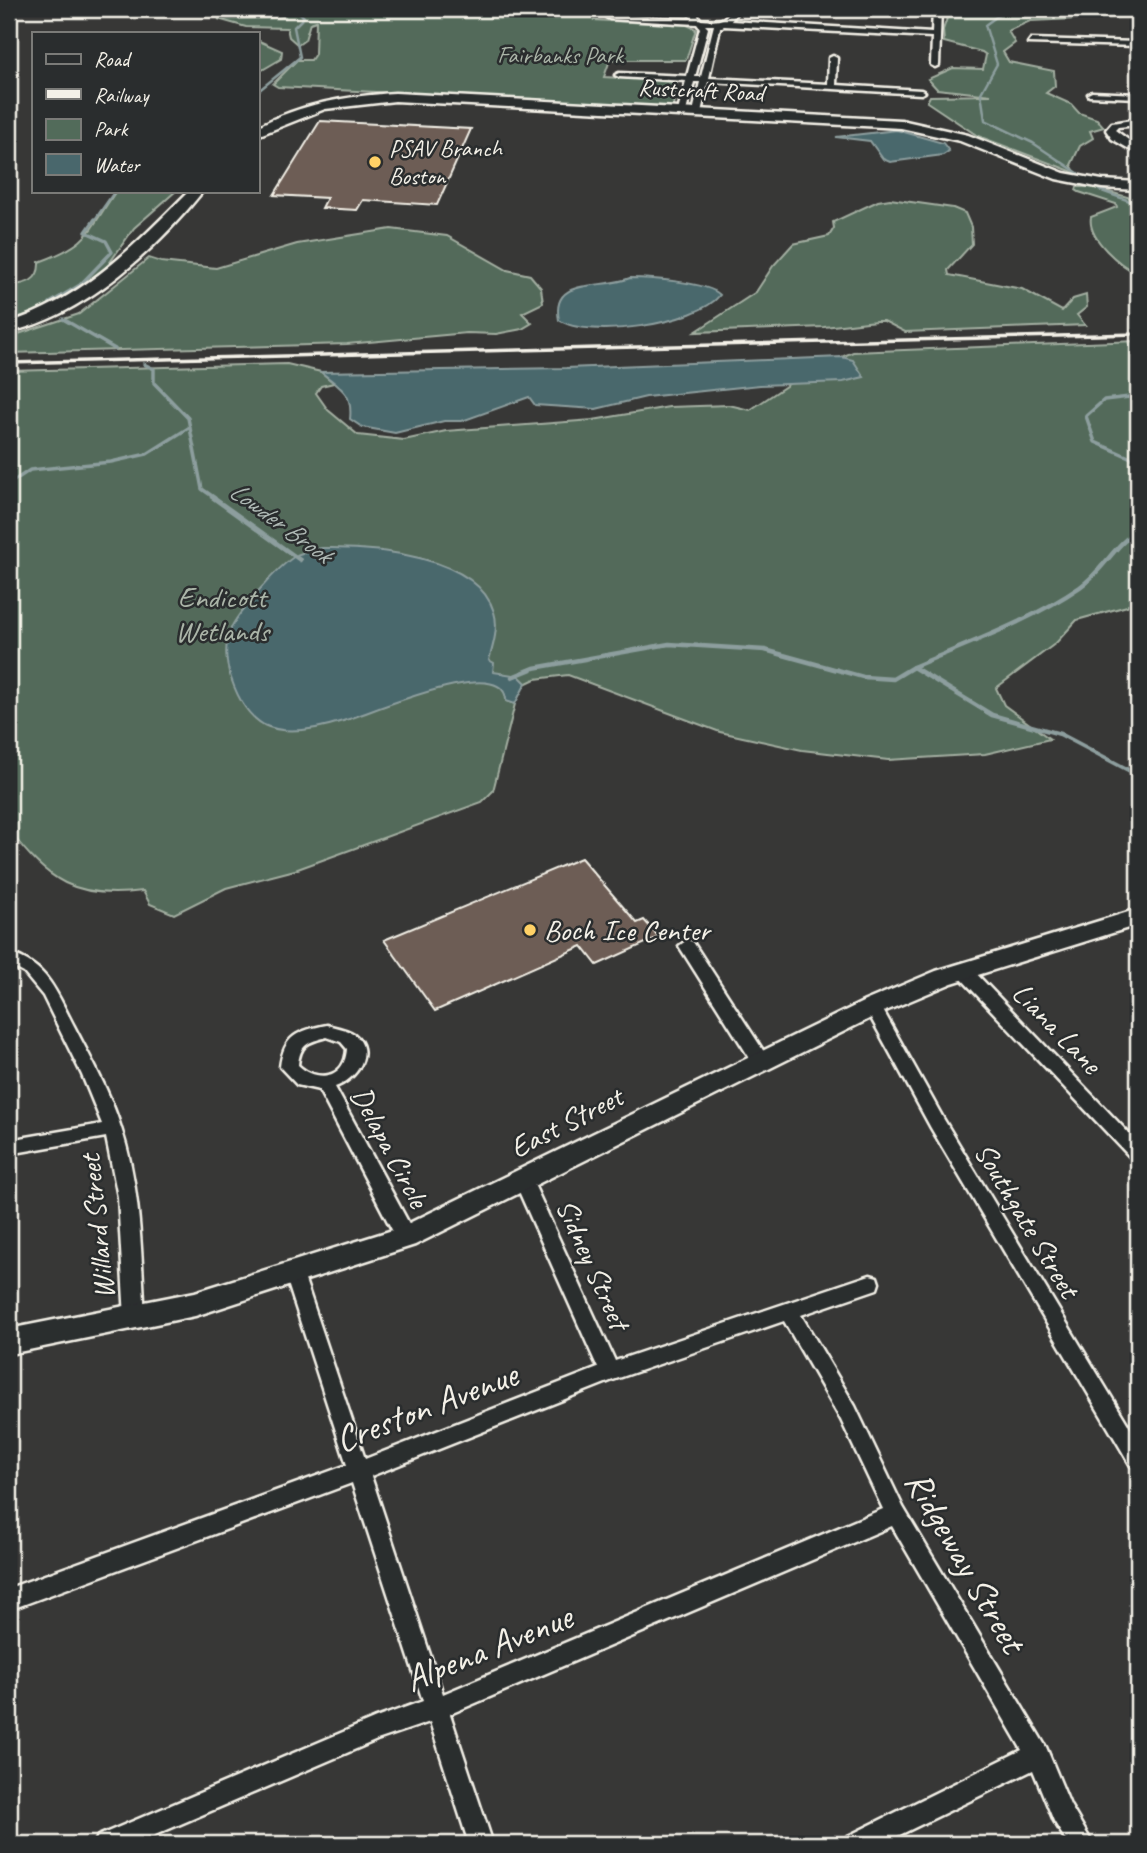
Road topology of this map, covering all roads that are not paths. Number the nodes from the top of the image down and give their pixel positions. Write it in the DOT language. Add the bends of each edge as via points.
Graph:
graph roads {
  1 [pos="695,9"];
  2 [pos="735,9"];
  3 [pos="937,9"];
  4 [pos="610,17"];
  5 [pos="699,20"];
  6 [pos="724,22"];
  7 [pos="935,35"];
  8 [pos="1031,41"];
  9 [pos="1138,44"];
  10 [pos="833,58"];
  11 [pos="935,65"];
  12 [pos="619,75"];
  13 [pos="691,78"];
  14 [pos="704,80"];
  15 [pos="832,87"];
  16 [pos="921,92"];
  17 [pos="1092,94"];
  18 [pos="1138,96"];
  19 [pos="682,111"];
  20 [pos="697,112"];
  21 [pos="1138,122"];
  22 [pos="259,131"];
  23 [pos="1138,151"];
  24 [pos="1138,186"];
  25 [pos="195,192"];
  26 [pos="9,328"];
  27 [pos="1138,917"];
  28 [pos="687,946"];
  29 [pos="9,959"];
  30 [pos="964,971"];
  31 [pos="873,1007"];
  32 [pos="762,1063"];
  33 [pos="324,1083"];
  34 [pos="113,1129"];
  35 [pos="9,1147"];
  36 [pos="1138,1154"];
  37 [pos="523,1180"];
  38 [pos="406,1237"];
  39 [pos="295,1274"];
  40 [pos="870,1283"];
  41 [pos="789,1312"];
  42 [pos="135,1318"];
  43 [pos="9,1342"];
  44 [pos="610,1372"];
  45 [pos="1138,1459"];
  46 [pos="358,1471"];
  47 [pos="897,1514"];
  48 [pos="9,1599"];
  49 [pos="434,1709"];
  50 [pos="1038,1755"];
  51 [pos="106,1844"];
  52 [pos="481,1844"];
  53 [pos="856,1844"];
  54 [pos="1081,1844"];
  1 -- 5 [label="street"];
  2 -- 6 [label="street"];
  3 -- 7 [label="street"];
  4 -- 5 [label="street"];
  5 -- 6 [label="street"];
  5 -- 13 [label="street" via="704,27"];
  6 -- 7 [label="street"];
  6 -- 14 [label="street" via="716,27"];
  7 -- 11 [label="street"];
  8 -- 9 [label="street"];
  10 -- 15 [label="street"];
  12 -- 13 [label="street"];
  13 -- 14 [label="street"];
  13 -- 19 [label="street"];
  14 -- 15 [label="street"];
  14 -- 20 [label="street"];
  15 -- 16 [label="street"];
  17 -- 18 [label="street"];
  19 -- 20 [label="main road, Rustcraft Road"];
  19 -- 22 [label="main road, Rustcraft Road" via="396,97 326,106"];
  20 -- 24 [label="main road, Rustcraft Road" via="915,126 964,138 1060,176"];
  21 -- 23 [label="street" via="1111,125 1110,130"];
  25 -- 26 [label="main road" via="99,287 59,311"];
  27 -- 30 [label="main road, East Street"];
  28 -- 32 [label="street"];
  29 -- 34 [label="street, Willard Street" via="24,962 42,980"];
  30 -- 31 [label="main road, East Street"];
  30 -- 36 [label="street, Liana Lane"];
  31 -- 32 [label="main road, East Street"];
  31 -- 45 [label="street, Southgate Street" via="937,1124"];
  32 -- 37 [label="main road, East Street"];
  33 -- 38 [label="street, Delapa Circle"];
  34 -- 35 [label="street, Willard Street"];
  34 -- 42 [label="street, Willard Street" via="124,1176"];
  37 -- 38 [label="main road, East Street"];
  37 -- 44 [label="street, Sidney Street"];
  38 -- 39 [label="main road, East Street"];
  39 -- 42 [label="main road, East Street"];
  39 -- 46 [label="street"];
  40 -- 41 [label="street, Creston Avenue"];
  41 -- 44 [label="street, Creston Avenue"];
  41 -- 47 [label="street, Ridgeway Street" via="848,1413"];
  42 -- 43 [label="main road, East Street"];
  44 -- 46 [label="street, Creston Avenue"];
  46 -- 48 [label="street, Creston Avenue"];
  46 -- 49 [label="street"];
  47 -- 49 [label="street, Alpena Avenue"];
  47 -- 50 [label="street, Ridgeway Street"];
  49 -- 51 [label="street, Alpena Avenue" via="376,1729"];
  49 -- 52 [label="street"];
  50 -- 53 [label="street"];
  50 -- 54 [label="street, Ridgeway Street" via="1062,1813"];
}
